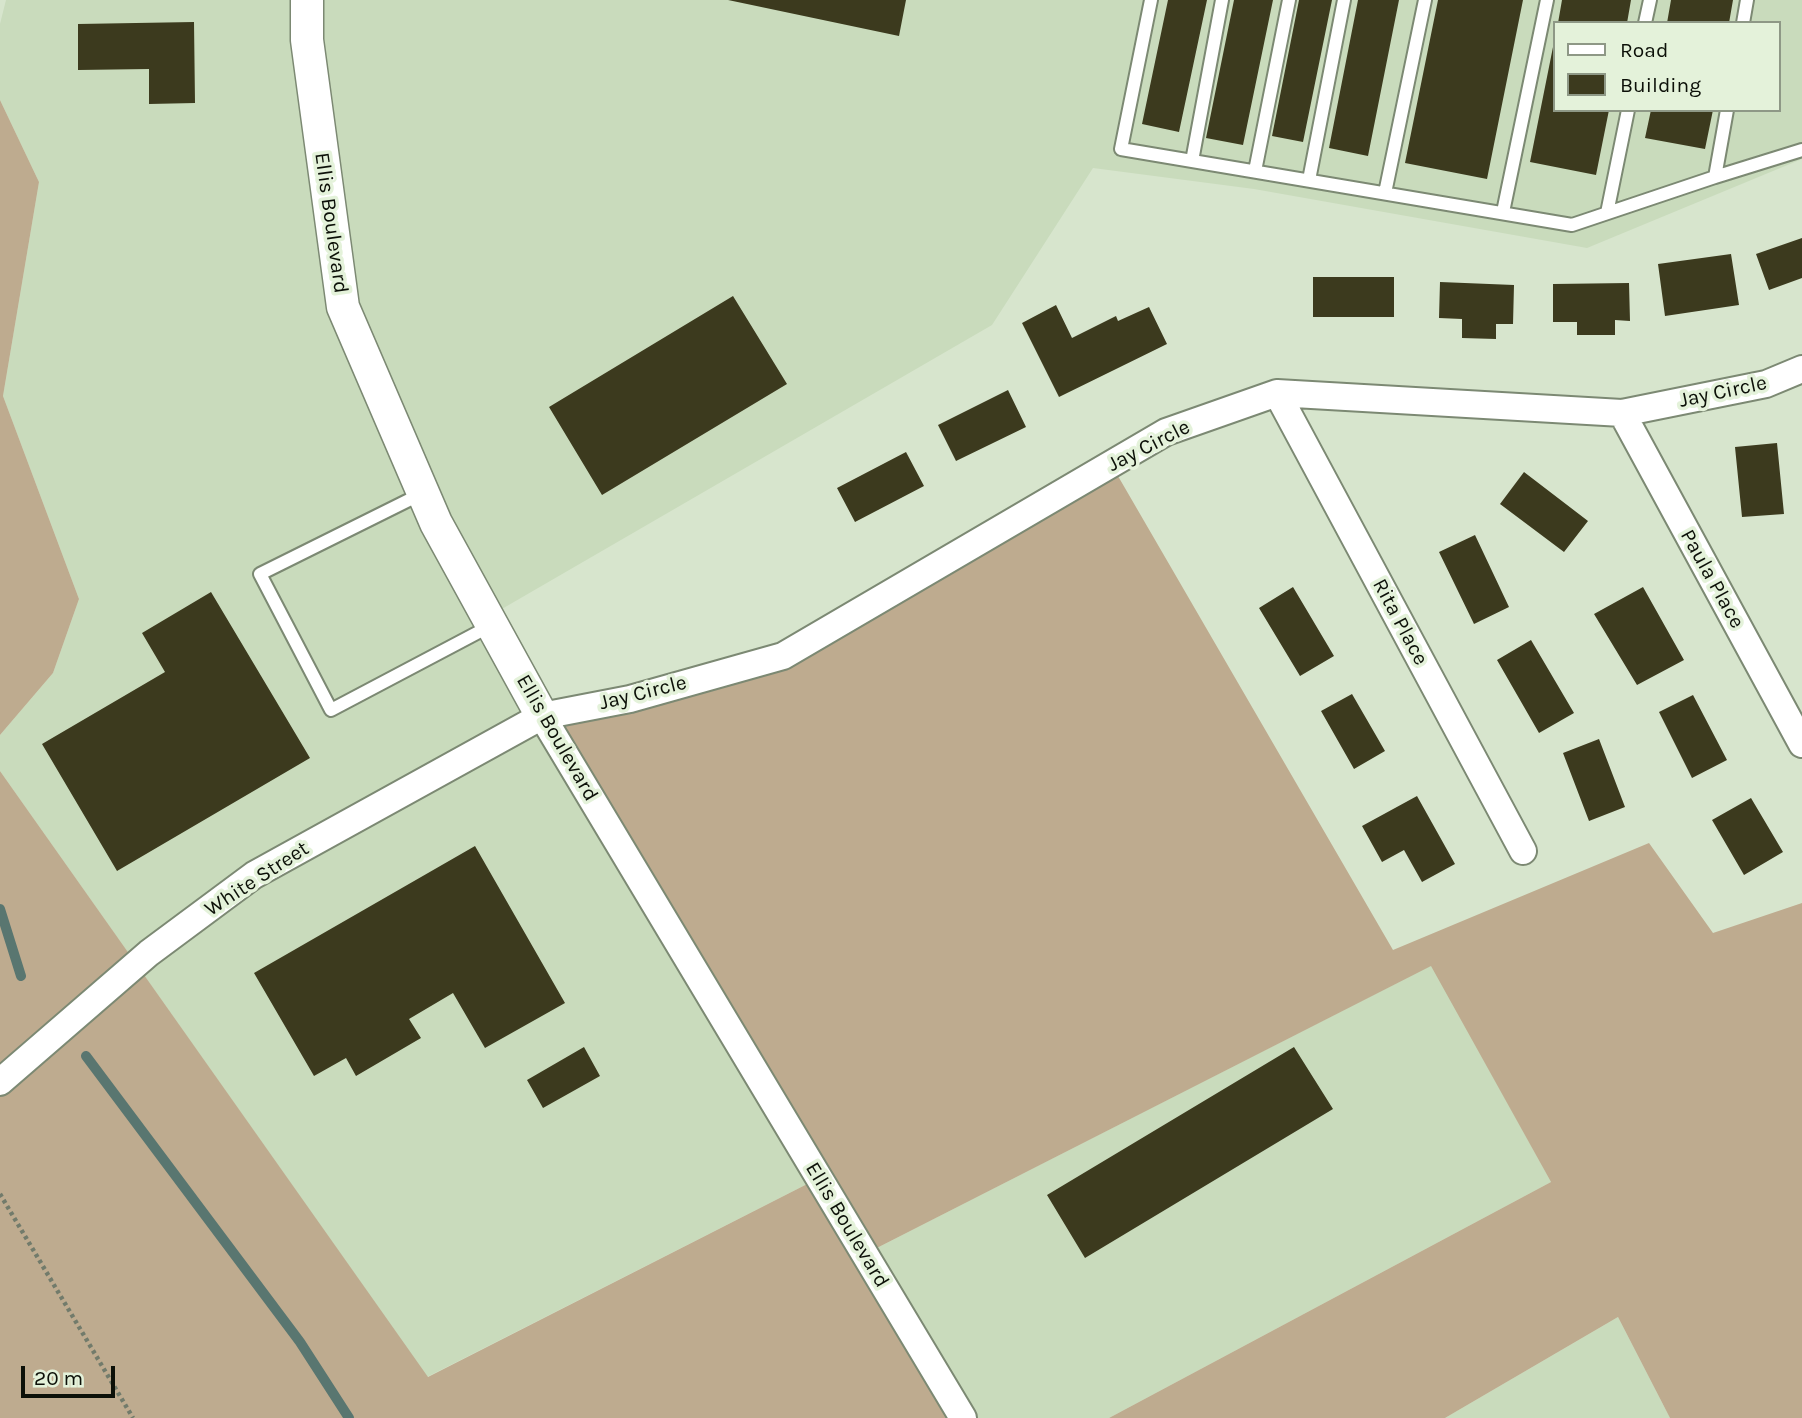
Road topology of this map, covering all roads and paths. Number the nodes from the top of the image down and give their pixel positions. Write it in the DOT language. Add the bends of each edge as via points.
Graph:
graph roads {
  1 [pos="307,0"];
  2 [pos="1151,0"];
  3 [pos="1222,0"];
  4 [pos="1289,0"];
  5 [pos="1344,0"];
  6 [pos="1424,0"];
  7 [pos="1547,0"];
  8 [pos="1650,0"];
  9 [pos="1747,0"];
  10 [pos="1645,21"];
  11 [pos="1743,21"];
  12 [pos="1628,112"];
  13 [pos="1727,112"];
  14 [pos="1802,150"];
  15 [pos="1192,160"];
  16 [pos="1255,171"];
  17 [pos="1715,177"];
  18 [pos="1309,180"];
  19 [pos="1385,193"];
  20 [pos="1503,212"];
  21 [pos="1607,213"];
  22 [pos="1802,369"];
  23 [pos="1276,393"];
  24 [pos="1622,413"];
  25 [pos="423,493"];
  26 [pos="492,625"];
  27 [pos="542,716"];
  28 [pos="1802,744"];
  29 [pos="1523,850"];
  30 [pos="0,1082"];
  31 [pos="0,1194"];
  32 [pos="133,1418"];
  33 [pos="963,1418"];
  1 -- 25 [label="street, Ellis Boulevard" via="307,40 342,307"];
  2 -- 15 [label="lane" via="1121,149"];
  3 -- 15 [label="lane"];
  4 -- 16 [label="lane"];
  5 -- 18 [label="lane"];
  6 -- 19 [label="lane"];
  7 -- 20 [label="lane"];
  8 -- 10 [label="lane"];
  9 -- 11 [label="lane"];
  12 -- 21 [label="lane"];
  13 -- 17 [label="lane"];
  14 -- 17 [label="lane"];
  15 -- 16 [label="lane"];
  16 -- 18 [label="lane"];
  17 -- 21 [label="lane"];
  18 -- 19 [label="lane"];
  19 -- 20 [label="lane"];
  20 -- 21 [label="lane" via="1572,225"];
  22 -- 24 [label="street, Jay Circle" via="1766,384"];
  23 -- 24 [label="street, Jay Circle"];
  23 -- 27 [label="street, Jay Circle" via="1166,432 783,656 630,699"];
  23 -- 29 [label="street, Rita Place"];
  24 -- 28 [label="street, Paula Place"];
  25 -- 26 [label="street, Ellis Boulevard"];
  25 -- 26 [label="lane" via="260,574 324,698 331,710"];
  26 -- 27 [label="street, Ellis Boulevard"];
  27 -- 30 [label="street, White Street" via="254,875 149,953"];
  27 -- 33 [label="street, Ellis Boulevard"];
  31 -- 32 [label="path"];
}
